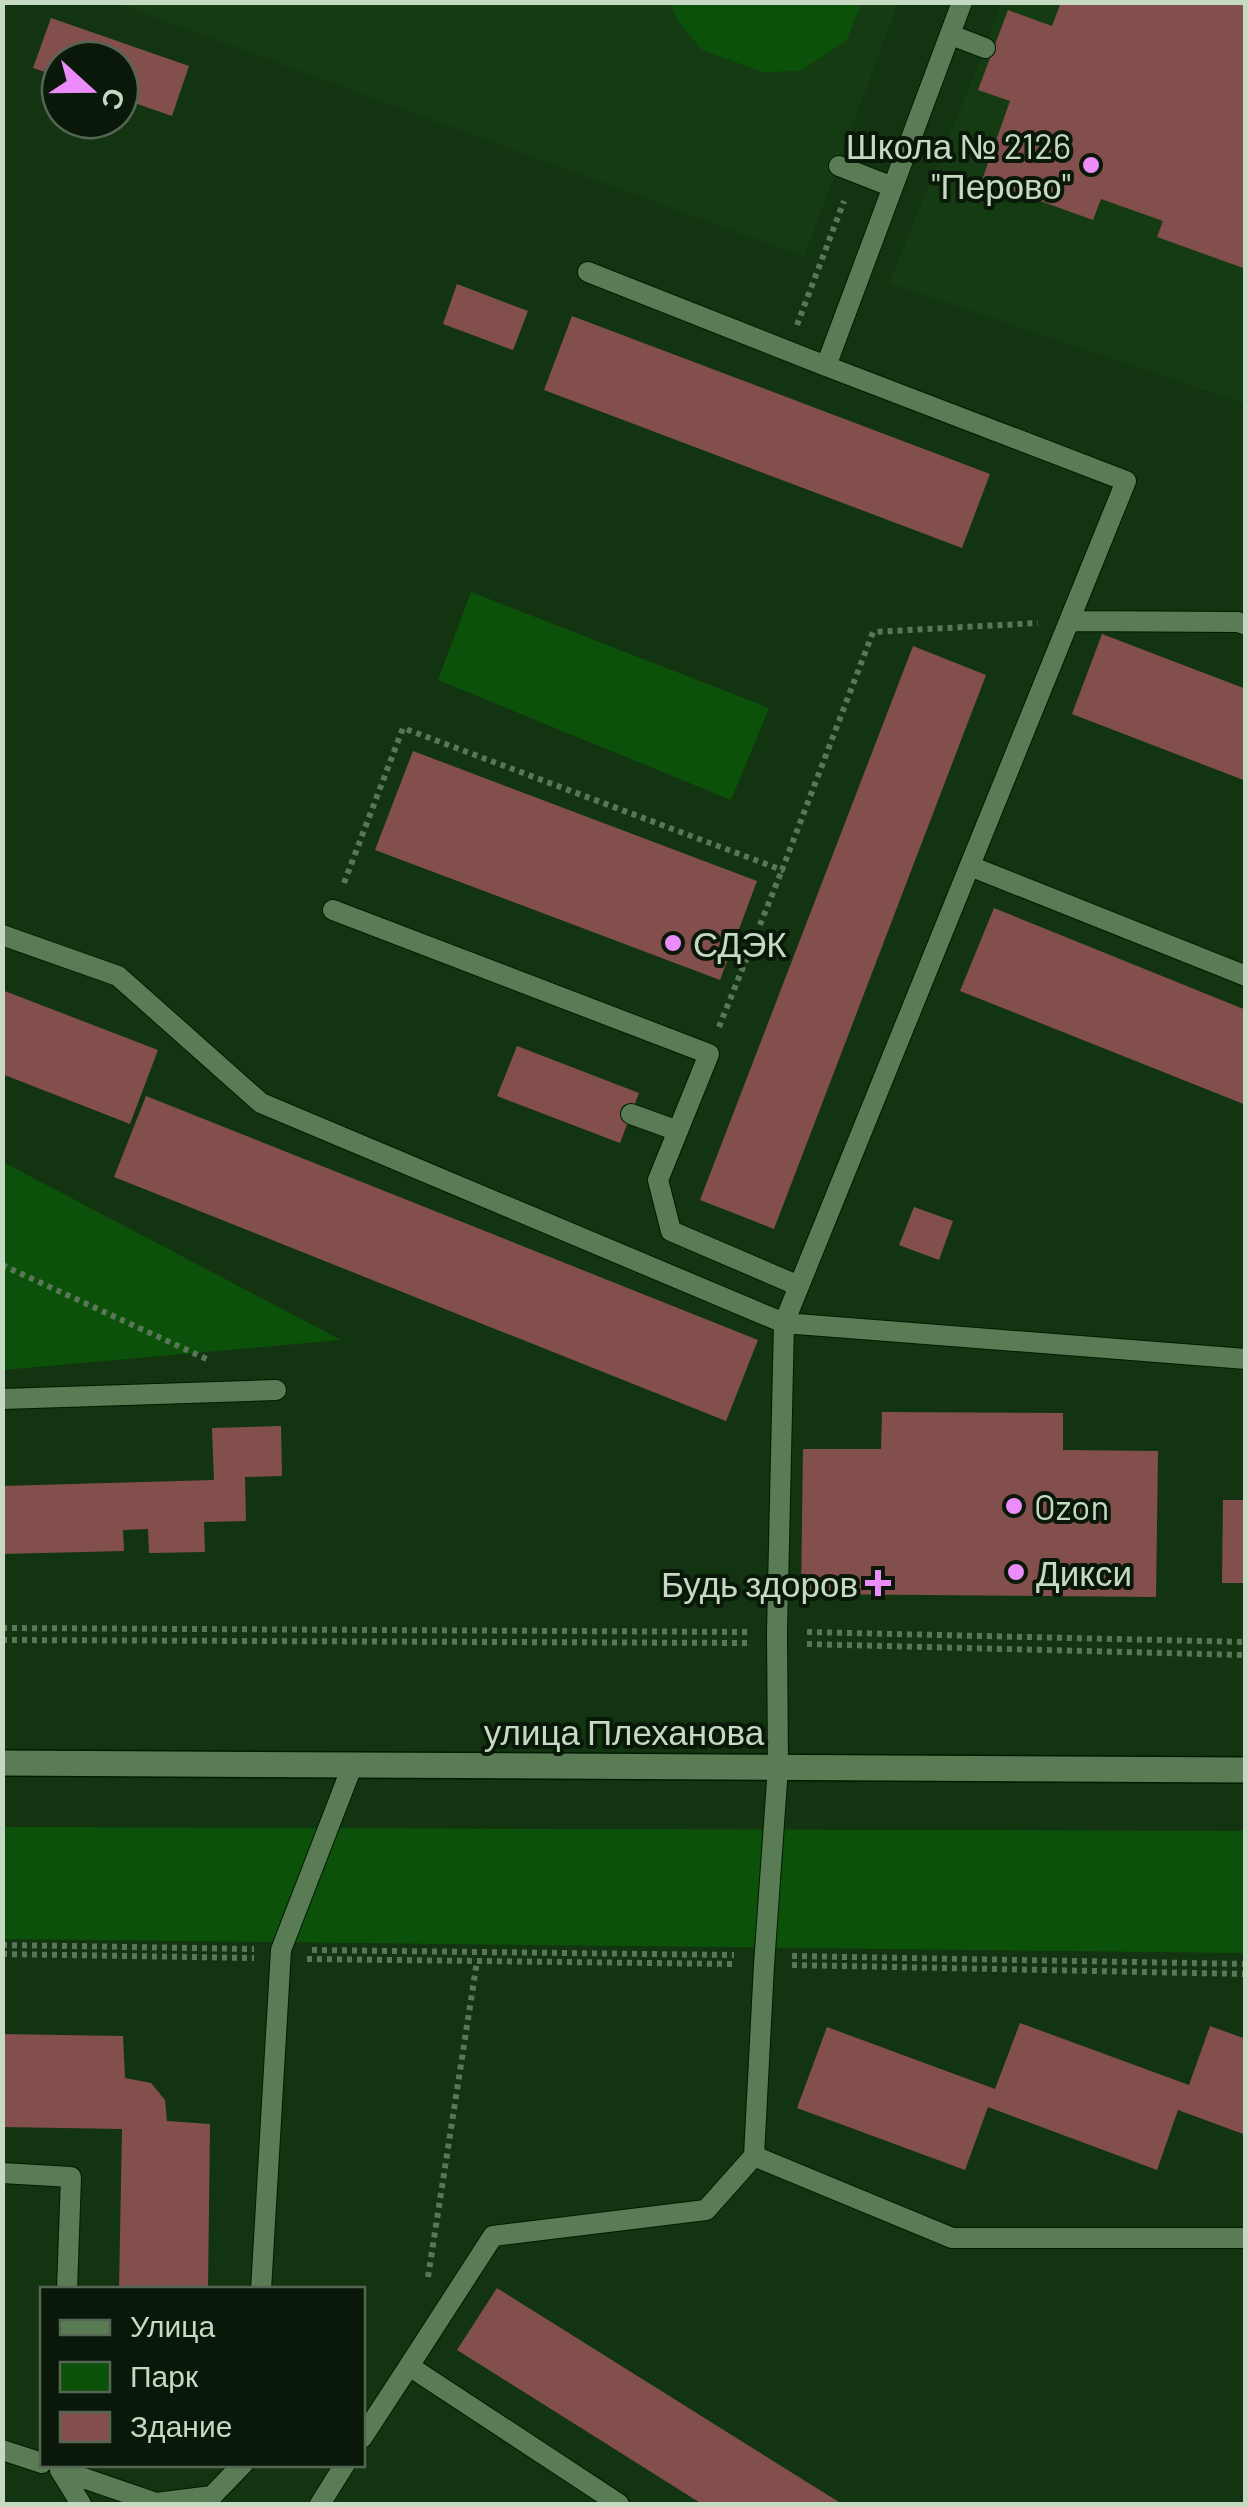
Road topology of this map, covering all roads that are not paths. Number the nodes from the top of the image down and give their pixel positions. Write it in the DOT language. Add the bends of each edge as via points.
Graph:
graph roads {
  1 [pos="962,2"];
  2 [pos="951,34"];
  3 [pos="985,48"];
  4 [pos="847,169"];
  5 [pos="893,186"];
  6 [pos="588,272"];
  7 [pos="826,366"];
  8 [pos="1069,621"];
  9 [pos="1246,626"];
  10 [pos="970,866"];
  11 [pos="333,910"];
  12 [pos="2,935"];
  13 [pos="1246,976"];
  14 [pos="631,1114"];
  15 [pos="678,1130"];
  16 [pos="799,1286"];
  17 [pos="784,1323"];
  18 [pos="1246,1358"];
  19 [pos="276,1390"];
  20 [pos="2,1399"];
  21 [pos="2,1763"];
  22 [pos="353,1764"];
  23 [pos="778,1767"];
  24 [pos="1246,1770"];
  25 [pos="754,2156"];
  26 [pos="2,2173"];
  27 [pos="1246,2238"];
  28 [pos="67,2287"];
  29 [pos="260,2287"];
  30 [pos="409,2366"];
  31 [pos="365,2433"];
  32 [pos="2,2450"];
  33 [pos="40,2462"];
  34 [pos="53,2467"];
  35 [pos="55,2467"];
  36 [pos="240,2467"];
  37 [pos="344,2467"];
  38 [pos="81,2504"];
  39 [pos="320,2504"];
  40 [pos="620,2504"];
  1 -- 2 [label="lane"];
  2 -- 3 [label="lane"];
  2 -- 5 [label="lane"];
  4 -- 5 [label="lane"];
  5 -- 7 [label="lane"];
  6 -- 7 [label="lane"];
  7 -- 8 [label="lane" via="1126,481"];
  8 -- 9 [label="lane"];
  8 -- 10 [label="lane"];
  10 -- 13 [label="lane"];
  10 -- 16 [label="lane"];
  11 -- 15 [label="lane" via="709,1054"];
  12 -- 17 [label="lane" via="118,976 261,1103"];
  14 -- 15 [label="lane"];
  15 -- 16 [label="lane" via="658,1180 671,1231"];
  16 -- 17 [label="lane"];
  17 -- 18 [label="lane"];
  17 -- 23 [label="lane"];
  19 -- 20 [label="lane"];
  21 -- 22 [label="street, улица Плеханова"];
  22 -- 23 [label="street, улица Плеханова"];
  22 -- 29 [label="lane" via="281,1954"];
  23 -- 24 [label="street, улица Плеханова"];
  23 -- 25 [label="lane"];
  25 -- 27 [label="lane" via="952,2238"];
  25 -- 30 [label="lane" via="706,2210 493,2236"];
  26 -- 28 [label="lane" via="72,2176"];
  30 -- 31 [label="lane"];
  30 -- 40 [label="lane"];
  32 -- 33 [label="lane"];
  34 -- 38 [label="lane"];
  35 -- 36 [label="lane" via="156,2503 212,2496"];
  37 -- 39 [label="lane"];
}
